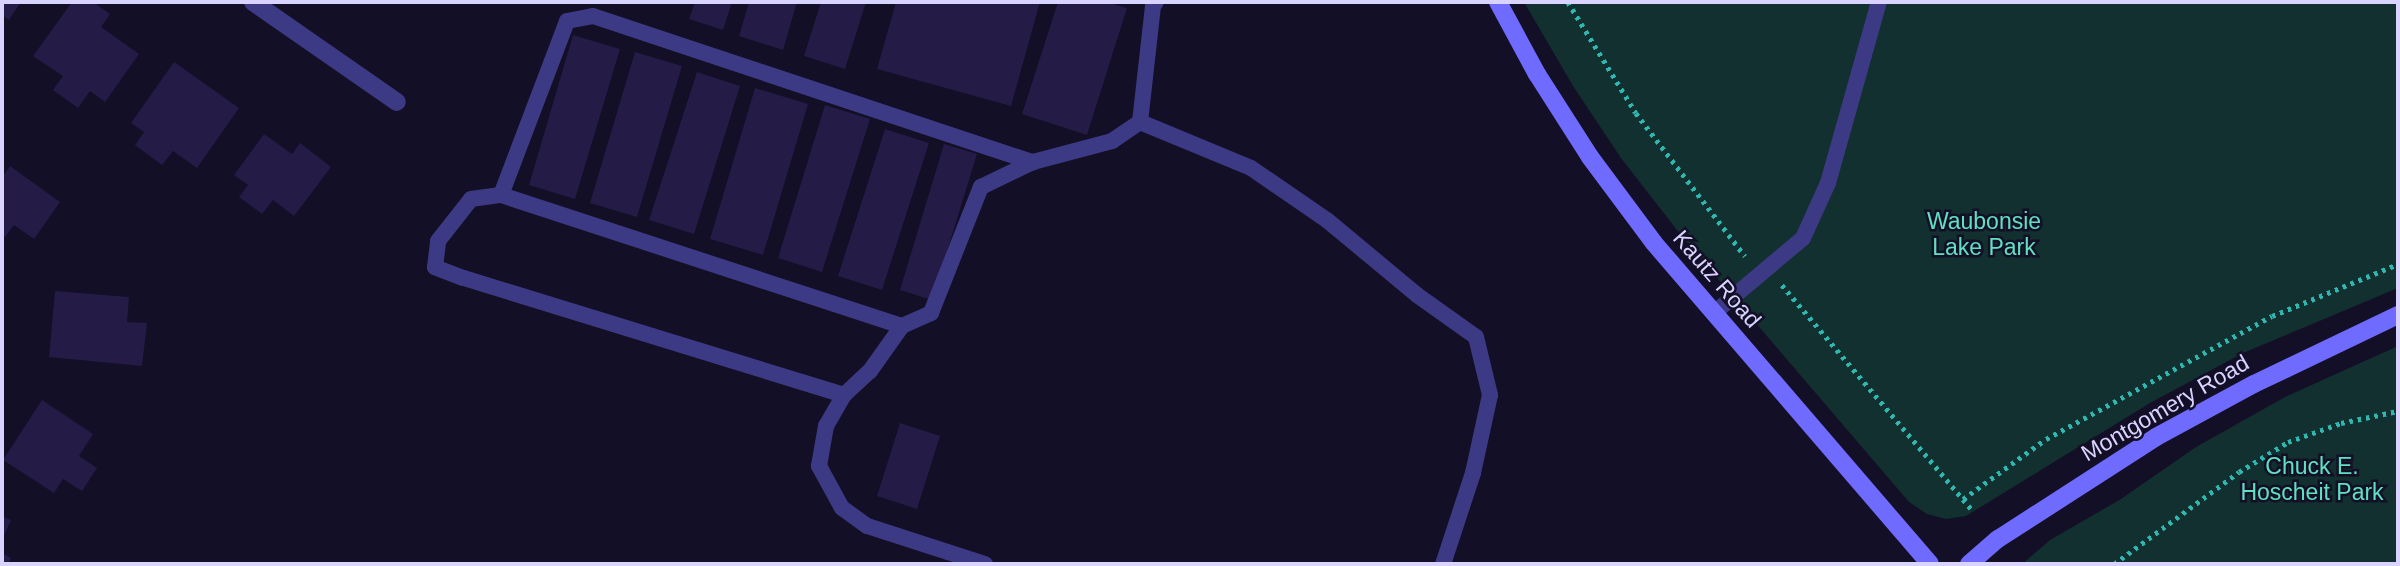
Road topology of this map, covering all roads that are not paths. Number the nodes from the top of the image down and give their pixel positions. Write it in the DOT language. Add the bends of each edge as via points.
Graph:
graph roads {
  1 [pos="253,2"];
  2 [pos="1156,2"];
  3 [pos="1498,2"];
  4 [pos="1879,2"];
  5 [pos="397,102"];
  6 [pos="1140,122"];
  7 [pos="1033,162"];
  8 [pos="501,194"];
  9 [pos="1714,313"];
  10 [pos="2398,315"];
  11 [pos="902,327"];
  12 [pos="844,396"];
  13 [pos="985,564"];
  14 [pos="1443,564"];
  15 [pos="1930,564"];
  16 [pos="1969,564"];
  1 -- 5 [label="street"];
  2 -- 6 [label="lane"];
  3 -- 9 [label="street, Kautz Road" via="1590,157"];
  4 -- 9 [label="lane" via="1828,183 1803,238"];
  6 -- 7 [label="lane" via="1112,141"];
  6 -- 14 [label="lane" via="1251,168 1328,221 1476,337 1490,395 1473,473"];
  7 -- 8 [label="lane" via="593,16 567,21"];
  7 -- 11 [label="lane" via="981,187 931,313"];
  8 -- 11 [label="lane"];
  8 -- 12 [label="lane" via="471,199 439,241 435,267"];
  9 -- 15 [label="street, Kautz Road"];
  10 -- 16 [label="street, Montgomery Road" via="2156,437 1998,539"];
  11 -- 12 [label="lane" via="870,371"];
  12 -- 13 [label="lane" via="826,426 819,466 842,508 867,526"];
}
